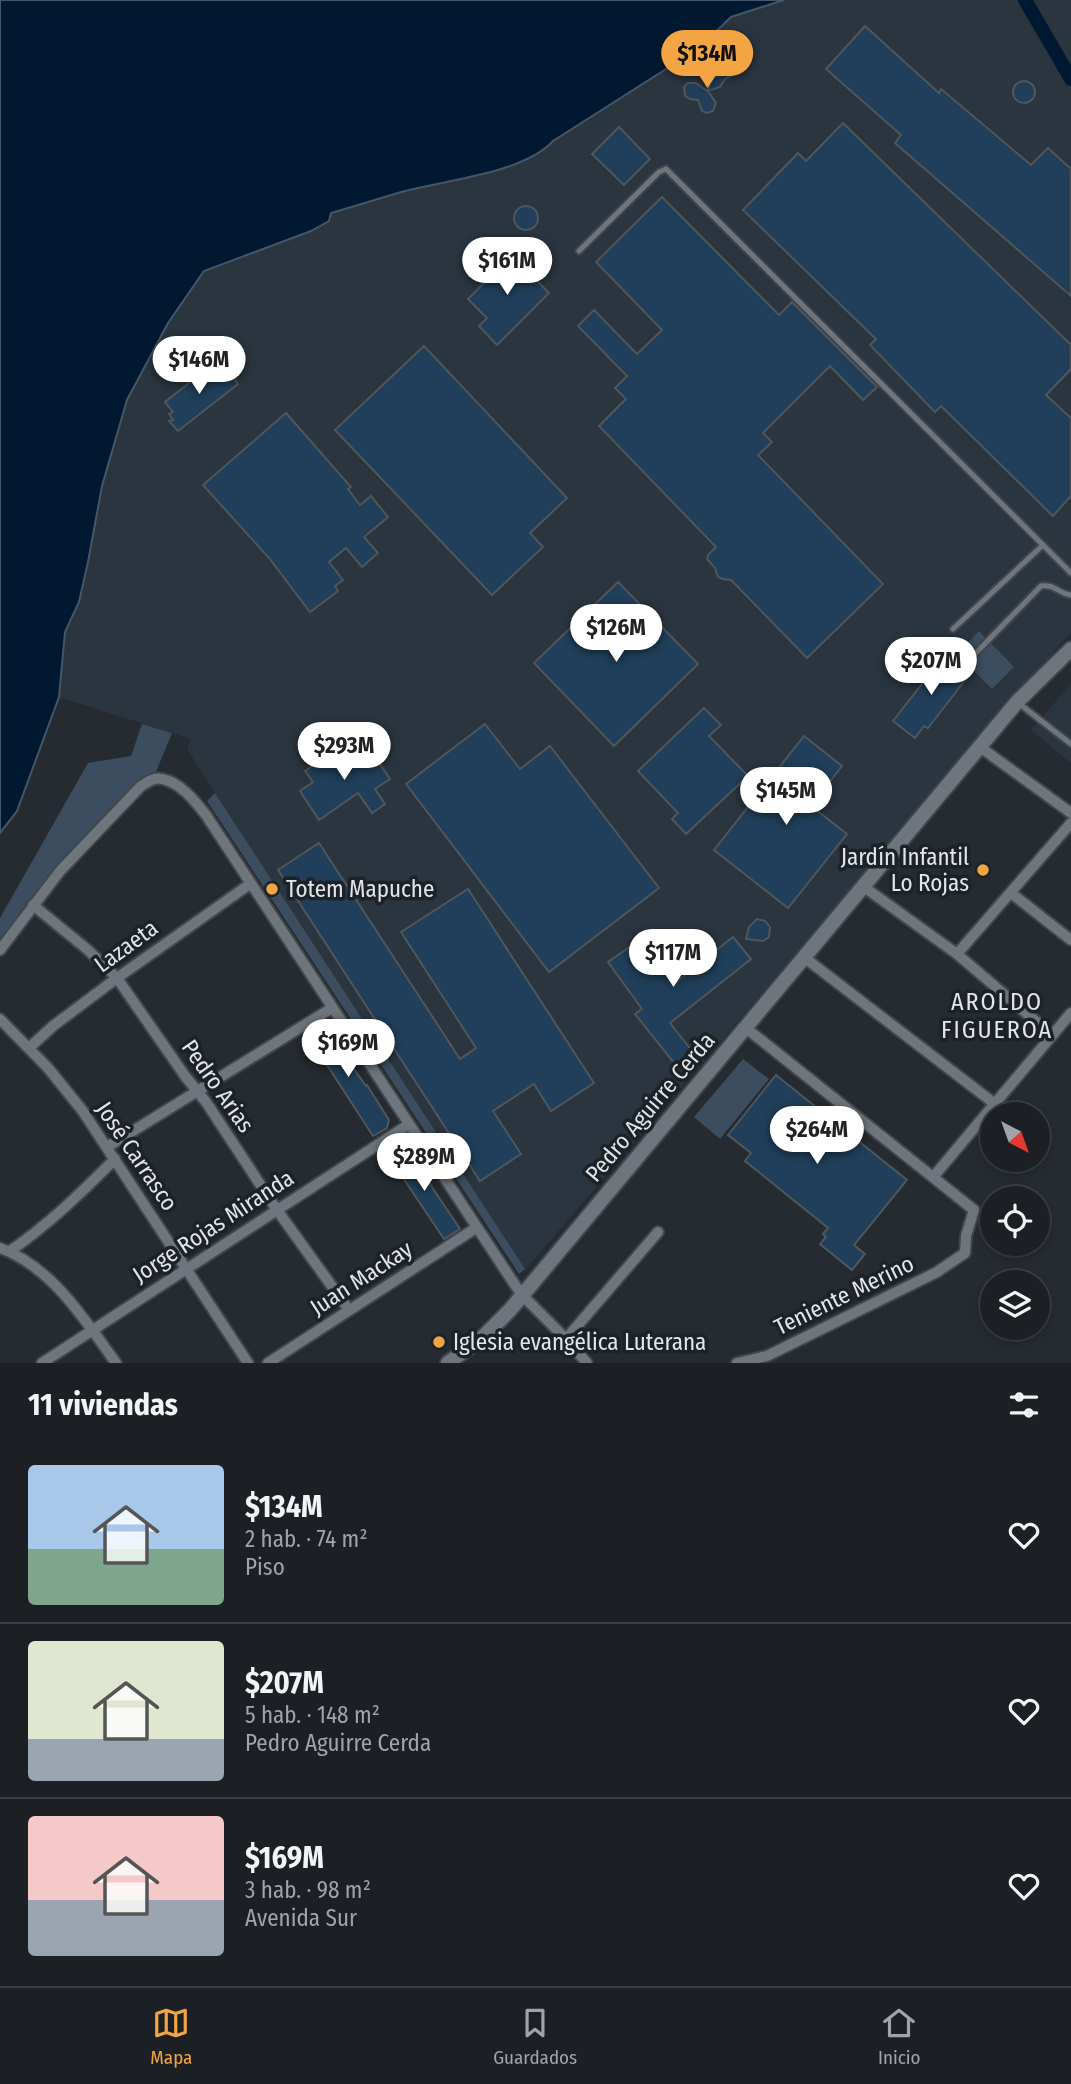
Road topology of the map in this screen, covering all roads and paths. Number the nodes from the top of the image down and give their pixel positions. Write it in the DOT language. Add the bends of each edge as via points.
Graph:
graph roads {
  1 [pos="579,251"];
  2 [pos="1042,545"];
  3 [pos="1071,573"];
  4 [pos="1071,595"];
  5 [pos="953,629"];
  6 [pos="1071,649"];
  7 [pos="973,656"];
  8 [pos="1017,702"];
  9 [pos="1071,744"];
  10 [pos="980,747"];
  11 [pos="1071,813"];
  12 [pos="1071,823"];
  13 [pos="250,884"];
  14 [pos="864,887"];
  15 [pos="1012,893"];
  16 [pos="33,905"];
  17 [pos="1071,940"];
  18 [pos="0,950"];
  19 [pos="957,954"];
  20 [pos="805,958"];
  21 [pos="117,978"];
  22 [pos="332,1008"];
  23 [pos="1071,1013"];
  24 [pos="0,1019"];
  25 [pos="746,1028"];
  26 [pos="1052,1035"];
  27 [pos="30,1047"];
  28 [pos="198,1092"];
  29 [pos="992,1102"];
  30 [pos="997,1102"];
  31 [pos="980,1122"];
  32 [pos="408,1125"];
  33 [pos="107,1147"];
  34 [pos="115,1159"];
  35 [pos="934,1176"];
  36 [pos="277,1210"];
  37 [pos="476,1228"];
  38 [pos="658,1232"];
  39 [pos="5,1249"];
  40 [pos="187,1269"];
  41 [pos="522,1296"];
  42 [pos="349,1310"];
  43 [pos="92,1330"];
  44 [pos="566,1339"];
  45 [pos="42,1363"];
  46 [pos="117,1363"];
  47 [pos="248,1363"];
  48 [pos="268,1363"];
  49 [pos="448,1363"];
  50 [pos="587,1363"];
  51 [pos="737,1363"];
  1 -- 2 [label="lane" via="666,169"];
  2 -- 3 [label="lane"];
  2 -- 5 [label="lane"];
  4 -- 7 [label="lane" via="1050,584 1041,586"];
  6 -- 8 [label="street, Pedro Aguirre Cerda"];
  8 -- 9 [label="lane"];
  8 -- 10 [label="street, Pedro Aguirre Cerda"];
  10 -- 11 [label="street"];
  10 -- 14 [label="street, Pedro Aguirre Cerda"];
  12 -- 15 [label="street"];
  13 -- 16 [label="street" via="200,807 183,791 153,779 60,871"];
  13 -- 21 [label="street, Lazaeta"];
  13 -- 22 [label="street"];
  14 -- 19 [label="street"];
  14 -- 20 [label="street, Pedro Aguirre Cerda"];
  15 -- 17 [label="street"];
  15 -- 19 [label="street"];
  16 -- 18 [label="street"];
  16 -- 21 [label="street, Pedro Arias"];
  19 -- 26 [label="street"];
  20 -- 25 [label="street, Pedro Aguirre Cerda"];
  20 -- 29 [label="street"];
  21 -- 27 [label="street, Lazaeta"];
  21 -- 28 [label="street, Pedro Arias"];
  22 -- 28 [label="street"];
  22 -- 32 [label="street"];
  23 -- 26 [label="street"];
  24 -- 27 [label="street, José Carrasco"];
  25 -- 35 [label="street"];
  25 -- 41 [label="street, Pedro Aguirre Cerda"];
  26 -- 30 [label="street"];
  27 -- 33 [label="street, José Carrasco"];
  28 -- 33 [label="street"];
  28 -- 36 [label="street, Pedro Arias"];
  31 -- 35 [label="street"];
  32 -- 36 [label="street, Jorge Rojas Miranda"];
  32 -- 37 [label="street"];
  33 -- 34 [label="street, José Carrasco"];
  34 -- 39 [label="street" via="36,1233"];
  34 -- 40 [label="street, José Carrasco"];
  35 -- 51 [label="street, Teniente Merino" via="974,1210 965,1252 937,1272 828,1327 767,1356"];
  36 -- 40 [label="street, Jorge Rojas Miranda"];
  36 -- 42 [label="street, Pedro Arias"];
  37 -- 41 [label="street"];
  37 -- 42 [label="street, Juan Mackay"];
  38 -- 44 [label="street"];
  39 -- 43 [label="street" via="38,1269"];
  40 -- 43 [label="street, Jorge Rojas Miranda"];
  40 -- 47 [label="street, José Carrasco"];
  41 -- 44 [label="street"];
  41 -- 49 [label="street, Pedro Aguirre Cerda" via="495,1326"];
  42 -- 48 [label="street, Juan Mackay"];
  43 -- 45 [label="street, Jorge Rojas Miranda"];
  43 -- 46 [label="street"];
  44 -- 50 [label="street"];
}
